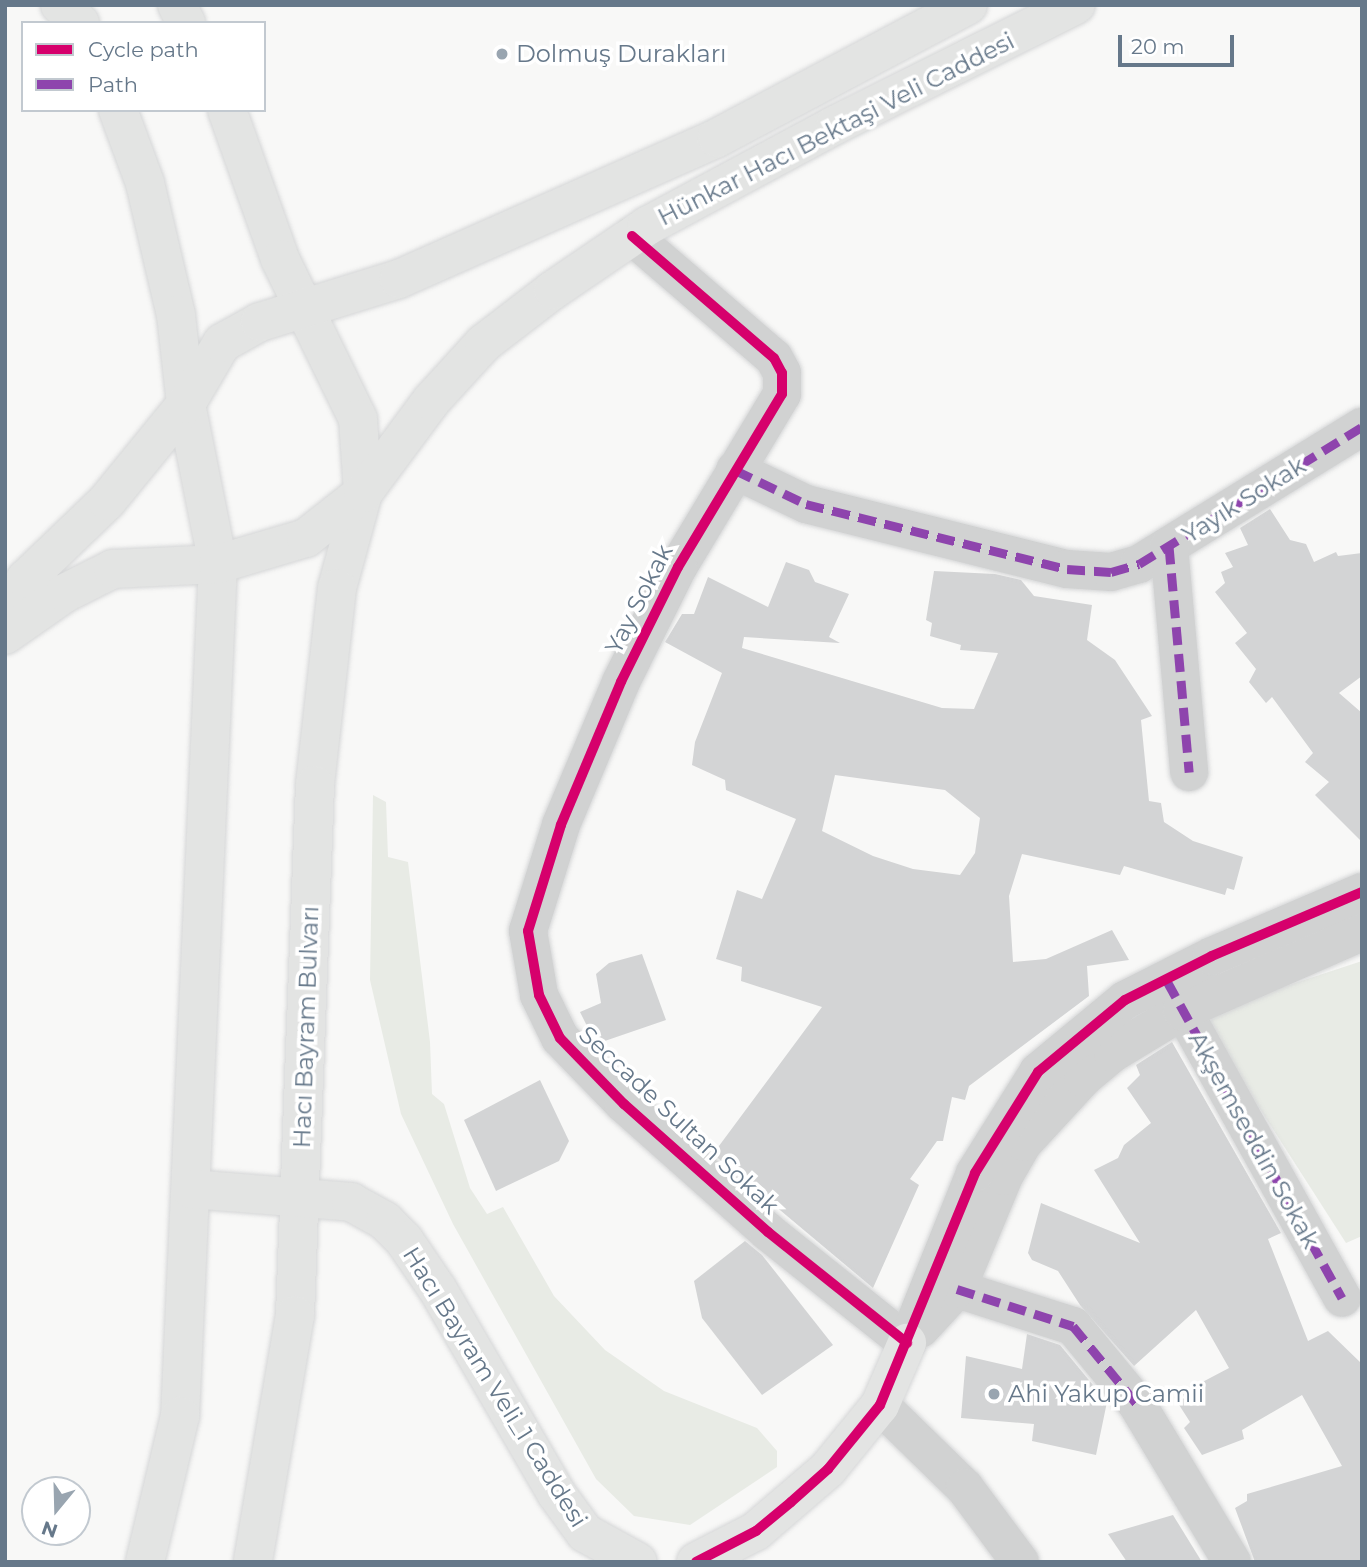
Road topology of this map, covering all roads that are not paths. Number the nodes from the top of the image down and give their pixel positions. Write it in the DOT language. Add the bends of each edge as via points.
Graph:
graph roads {
  1 [pos="60,5"];
  2 [pos="177,5"];
  3 [pos="968,5"];
  4 [pos="1076,5"];
  5 [pos="78,21"];
  6 [pos="185,21"];
  7 [pos="119,112"];
  8 [pos="228,112"];
  9 [pos="632,236"];
  10 [pos="306,311"];
  11 [pos="186,404"];
  12 [pos="1362,427"];
  13 [pos="735,470"];
  14 [pos="363,493"];
  15 [pos="1169,546"];
  16 [pos="218,564"];
  17 [pos="5,612"];
  18 [pos="5,635"];
  19 [pos="591,753"];
  20 [pos="1189,772"];
  21 [pos="1362,892"];
  22 [pos="1362,932"];
  23 [pos="1175,996"];
  24 [pos="191,1189"];
  25 [pos="300,1197"];
  26 [pos="957,1289"];
  27 [pos="1342,1298"];
  28 [pos="907,1343"];
  29 [pos="880,1405"];
  30 [pos="145,1562"];
  31 [pos="253,1562"];
  32 [pos="638,1562"];
  33 [pos="696,1562"];
  34 [pos="1020,1562"];
  35 [pos="1231,1562"];
  1 -- 5 [label="main road"];
  2 -- 6 [label="main road"];
  3 -- 10 [label="main road, Hünkar Hacı Bektaşi Veli Caddesi" via="717,138 399,279"];
  4 -- 9 [label="main road, Hünkar Hacı Bektaşi Veli Caddesi" via="835,125"];
  7 -- 11 [label="main road" via="145,183 173,302"];
  8 -- 10 [label="main road, Hacı Bayram Bulvarı" via="280,259"];
  9 -- 13 [label="street, Yay Sokak" via="756,339 782,373 782,394"];
  9 -- 14 [label="main road, Hünkar Hacı Bektaşi Veli Caddesi" via="484,343 431,401"];
  10 -- 11 [label="main road" via="261,322 222,344"];
  10 -- 14 [label="main road, Hacı Bayram Bulvarı" via="358,419"];
  11 -- 16 [label="main road"];
  11 -- 17 [label="main road" via="107,500 26,579"];
  12 -- 15 [label="street, Yayık Sokak"];
  13 -- 15 [label="street, Yayık Sokak" via="819,507 1068,569 1124,570"];
  13 -- 19 [label="street, Yay Sokak" via="678,568"];
  14 -- 16 [label="main road" via="306,538"];
  14 -- 25 [label="main road, Hacı Bayram Bulvarı" via="337,588 315,785"];
  15 -- 20 [label="street"];
  16 -- 18 [label="main road" via="113,569 65,593"];
  16 -- 24 [label="main road"];
  19 -- 28 [label="street, Seccade Sultan Sokak" via="529,919 531,964 544,1011 560,1038 624,1104 768,1232"];
  21 -- 23 [label="street" via="1212,956"];
  22 -- 23 [label="street"];
  23 -- 26 [label="street" via="1083,1078 1024,1142 1004,1176"];
  23 -- 27 [label="street, Akşemseddin Sokak"];
  23 -- 28 [label="street" via="1125,1000 1038,1072 975,1173"];
  24 -- 25 [label="main road, Hacı Bayram Veli_1 Caddesi"];
  24 -- 30 [label="main road" via="180,1416"];
  25 -- 31 [label="main road, Hacı Bayram Bulvarı" via="295,1315"];
  25 -- 32 [label="main road, Hacı Bayram Veli_1 Caddesi" via="351,1202 385,1221 404,1240 585,1533"];
  26 -- 28 [label="street"];
  26 -- 35 [label="street" via="1073,1326 1137,1404"];
  28 -- 29 [label="main road"];
  29 -- 33 [label="main road" via="828,1469 782,1509 721,1553"];
  29 -- 34 [label="street" via="965,1488"];
}
